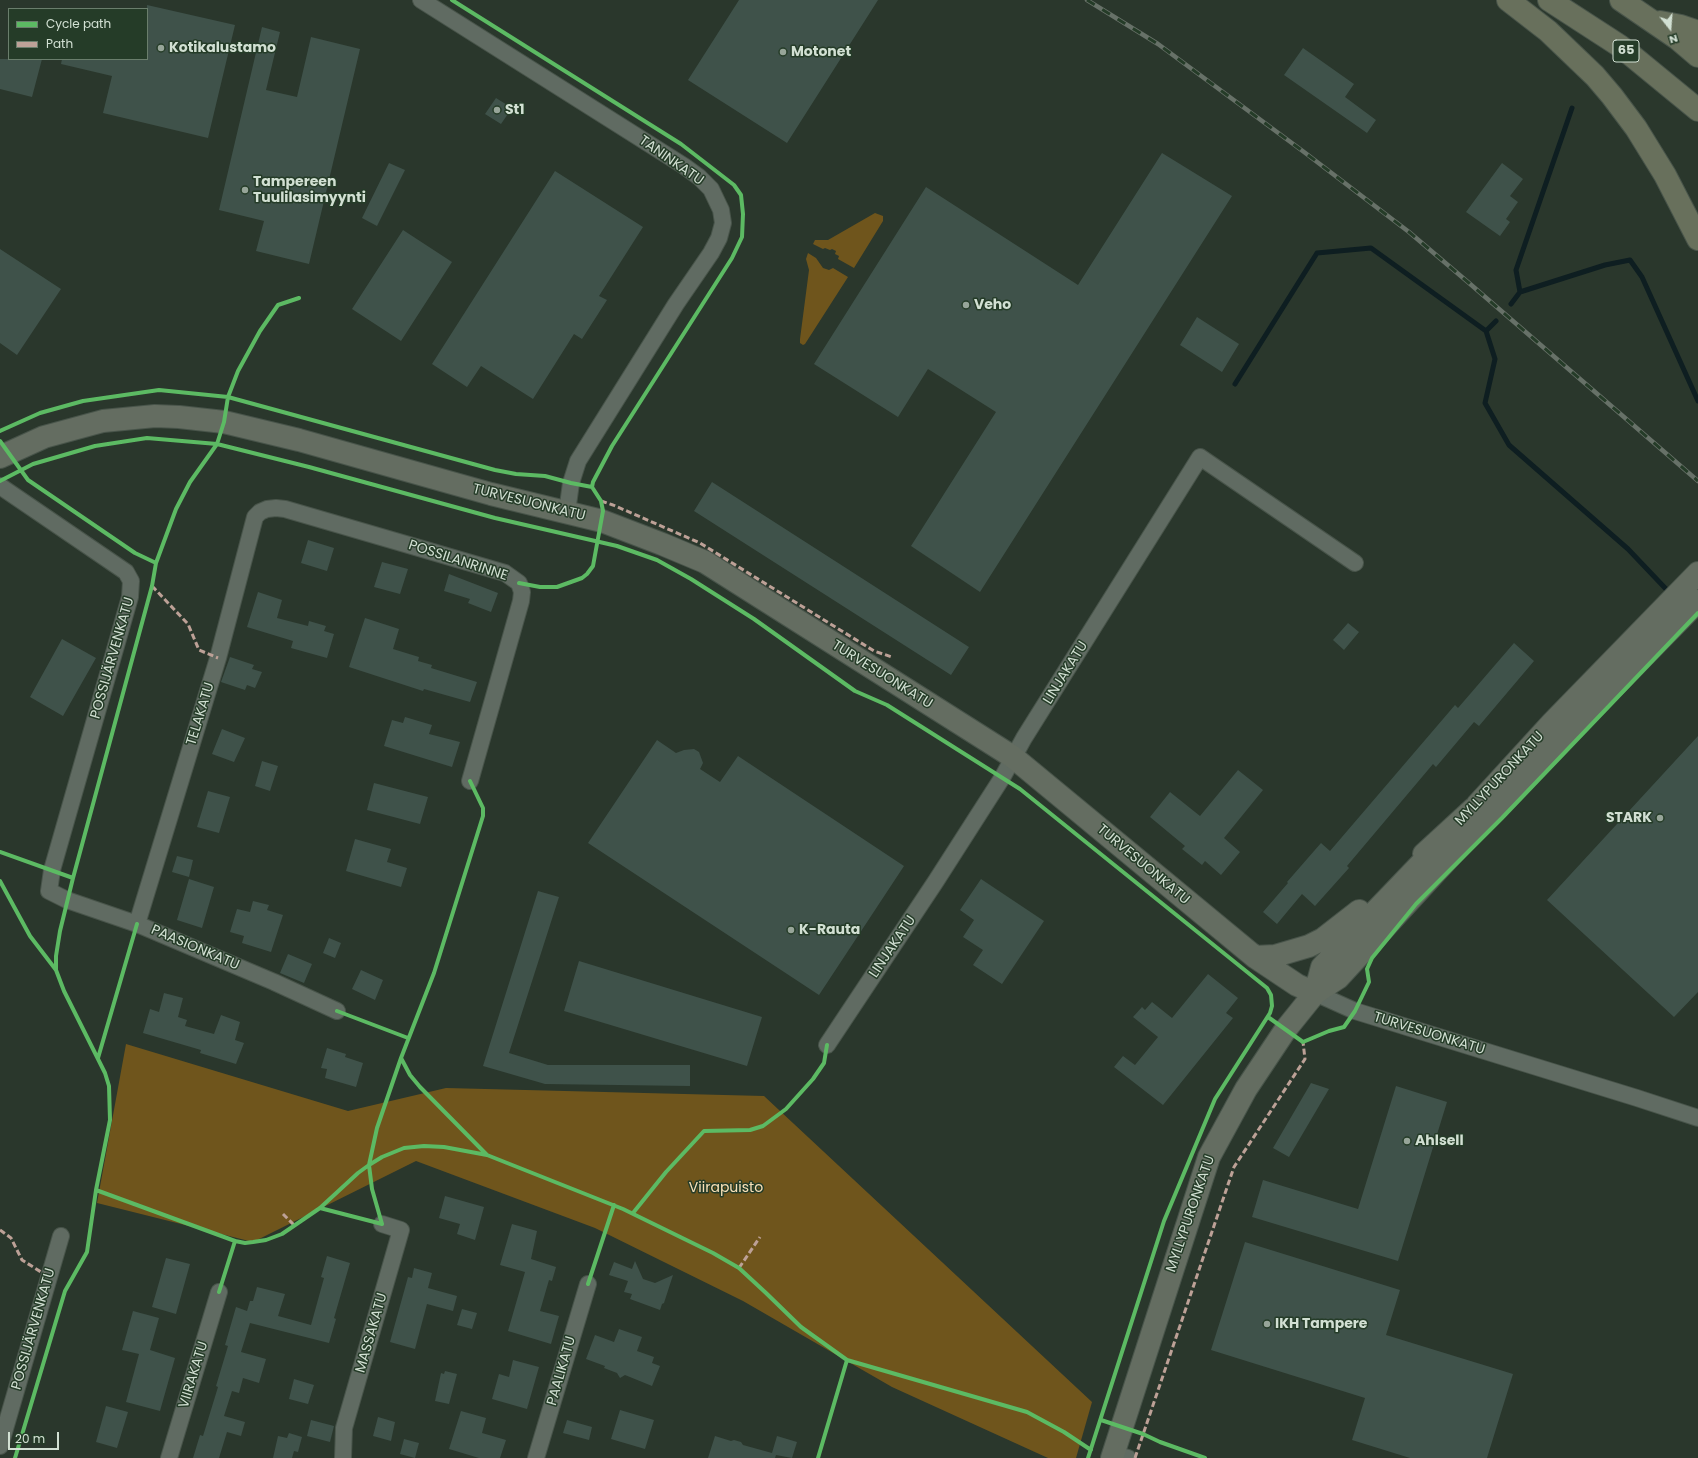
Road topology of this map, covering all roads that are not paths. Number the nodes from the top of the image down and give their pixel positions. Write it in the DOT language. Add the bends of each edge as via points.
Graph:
graph roads {
  1 [pos="421,0"];
  2 [pos="1508,0"];
  3 [pos="1548,0"];
  4 [pos="1621,0"];
  5 [pos="1651,20"];
  6 [pos="1698,32"];
  7 [pos="1698,56"];
  8 [pos="1698,110"];
  9 [pos="1698,238"];
  10 [pos="0,457"];
  11 [pos="0,486"];
  12 [pos="267,509"];
  13 [pos="567,512"];
  14 [pos="1355,563"];
  15 [pos="1696,576"];
  16 [pos="1698,601"];
  17 [pos="1013,757"];
  18 [pos="470,781"];
  19 [pos="1473,809"];
  20 [pos="50,891"];
  21 [pos="138,924"];
  22 [pos="1255,957"];
  23 [pos="1315,993"];
  24 [pos="337,1011"];
  25 [pos="827,1045"];
  26 [pos="1698,1118"];
  27 [pos="382,1224"];
  28 [pos="61,1236"];
  29 [pos="588,1284"];
  30 [pos="219,1292"];
  31 [pos="0,1446"];
  32 [pos="1118,1457"];
  33 [pos="169,1458"];
  34 [pos="343,1458"];
  35 [pos="536,1458"];
  1 -- 13 [label="street, TANINKATU" via="684,166 711,189 721,210 723,223 711,253 676,304 578,461 571,483"];
  2 -- 9 [label="highway" via="1548,31 1612,96 1636,128"];
  3 -- 8 [label="highway, 65" via="1620,46"];
  4 -- 5 [label="highway"];
  5 -- 6 [label="highway"];
  5 -- 7 [label="highway"];
  10 -- 13 [label="main road, TURVESUONKATU" via="51,434 103,421 179,416 252,428"];
  11 -- 20 [label="street, POSSIJÄRVENKATU" via="126,572 132,589 52,870"];
  12 -- 18 [label="street, POSSILANRINNE" via="285,509 505,572 518,583 522,592 521,601"];
  12 -- 21 [label="street, TELAKATU" via="255,518 218,658"];
  13 -- 17 [label="main road, TURVESUONKATU" via="602,521 705,562"];
  14 -- 17 [label="street, LINJAKATU" via="1200,457"];
  15 -- 19 [label="main road, MYLLYPURONKATU" via="1552,723"];
  16 -- 23 [label="main road, MYLLYPURONKATU" via="1500,802 1338,978"];
  17 -- 22 [label="main road, TURVESUONKATU"];
  17 -- 25 [label="street, LINJAKATU" via="936,882"];
  19 -- 22 [label="main road" via="1382,892 1323,939 1281,954"];
  19 -- 23 [label="main road, MYLLYPURONKATU" via="1322,967"];
  20 -- 21 [label="street, PAASIONKATU" via="67,900"];
  21 -- 24 [label="street, PAASIONKATU"];
  22 -- 23 [label="main road, TURVESUONKATU" via="1297,985"];
  23 -- 26 [label="street, TURVESUONKATU" via="1355,1011"];
  23 -- 32 [label="main road, MYLLYPURONKATU" via="1286,1029 1246,1089 1209,1157"];
  27 -- 34 [label="street, MASSAKATU" via="401,1230 344,1428"];
  28 -- 31 [label="street, POSSIJÄRVENKATU"];
  29 -- 35 [label="street, PAALIKATU"];
  30 -- 33 [label="street, VIIRAKATU"];
}
